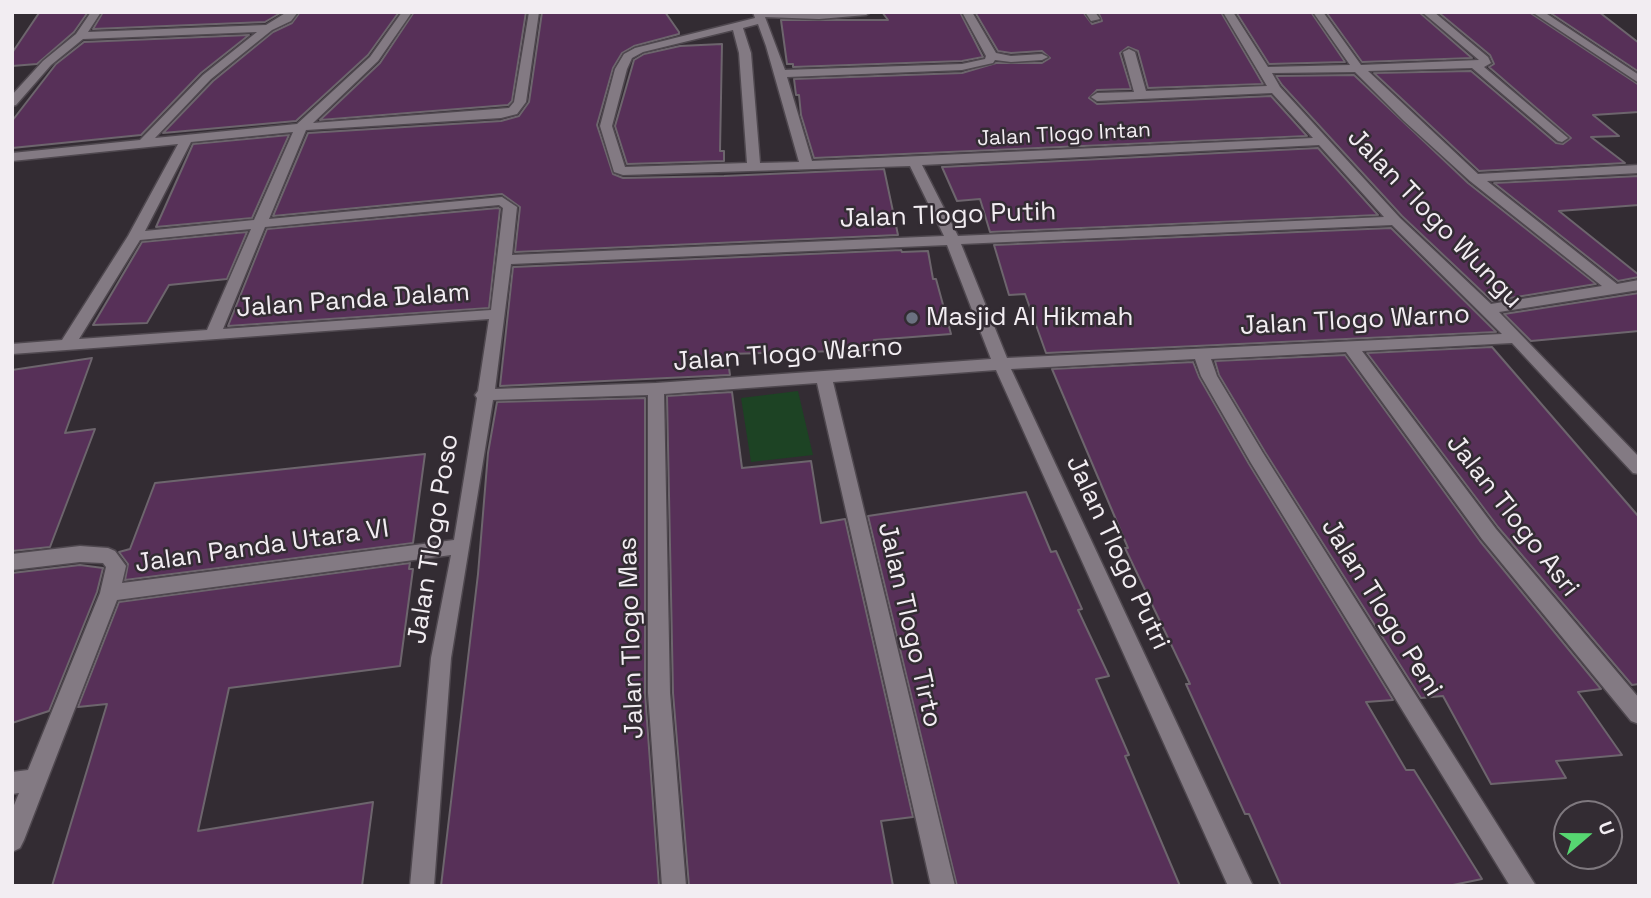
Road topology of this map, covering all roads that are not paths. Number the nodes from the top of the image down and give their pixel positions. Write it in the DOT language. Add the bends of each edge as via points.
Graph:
graph roads {
  1 [pos="96,12"];
  2 [pos="293,12"];
  3 [pos="407,12"];
  4 [pos="534,12"];
  5 [pos="866,12"];
  6 [pos="967,12"];
  7 [pos="1228,12"];
  8 [pos="1318,12"];
  9 [pos="1427,12"];
  10 [pos="1537,12"];
  11 [pos="759,15"];
  12 [pos="737,27"];
  13 [pos="268,28"];
  14 [pos="80,36"];
  15 [pos="1129,52"];
  16 [pos="992,56"];
  17 [pos="1042,57"];
  18 [pos="1474,64"];
  19 [pos="1358,68"];
  20 [pos="1264,70"];
  21 [pos="781,74"];
  22 [pos="36,75"];
  23 [pos="12,77"];
  24 [pos="1639,80"];
  25 [pos="1275,89"];
  26 [pos="1141,94"];
  27 [pos="1097,97"];
  28 [pos="12,102"];
  29 [pos="301,127"];
  30 [pos="187,138"];
  31 [pos="1562,138"];
  32 [pos="1324,141"];
  33 [pos="144,142"];
  34 [pos="12,157"];
  35 [pos="914,162"];
  36 [pos="806,164"];
  37 [pos="754,166"];
  38 [pos="1639,169"];
  39 [pos="1475,178"];
  40 [pos="1395,221"];
  41 [pos="262,223"];
  42 [pos="135,236"];
  43 [pos="952,240"];
  44 [pos="502,260"];
  45 [pos="1639,285"];
  46 [pos="1613,288"];
  47 [pos="1489,309"];
  48 [pos="498,314"];
  49 [pos="212,336"];
  50 [pos="1516,338"];
  51 [pos="68,344"];
  52 [pos="1351,347"];
  53 [pos="12,349"];
  54 [pos="1200,354"];
  55 [pos="1001,365"];
  56 [pos="823,375"];
  57 [pos="656,389"];
  58 [pos="483,395"];
  59 [pos="1639,468"];
  60 [pos="462,546"];
  61 [pos="12,562"];
  62 [pos="110,593"];
  63 [pos="1639,714"];
  64 [pos="24,781"];
  65 [pos="12,841"];
  66 [pos="422,886"];
  67 [pos="674,886"];
  68 [pos="943,886"];
  69 [pos="1241,886"];
  70 [pos="1524,886"];
  1 -- 14 [label="street"];
  2 -- 13 [label="street" via="284,22"];
  3 -- 29 [label="street" via="374,59"];
  4 -- 29 [label="street" via="516,108 501,114"];
  5 -- 11 [label="street"];
  6 -- 16 [label="street"];
  7 -- 20 [label="street, Jalan Tlogo Wungu"];
  8 -- 19 [label="street"];
  9 -- 18 [label="street" via="1484,59 1485,63"];
  10 -- 24 [label="street"];
  11 -- 12 [label="street"];
  11 -- 21 [label="street"];
  12 -- 37 [label="street" via="745,53"];
  12 -- 37 [label="street, Jalan Tlogo Intan" via="628,56 606,126 623,171"];
  13 -- 14 [label="street"];
  13 -- 33 [label="street" via="207,77"];
  14 -- 22 [label="street"];
  15 -- 26 [label="street"];
  16 -- 17 [label="street"];
  16 -- 21 [label="street" via="989,61 962,66"];
  18 -- 19 [label="street"];
  18 -- 31 [label="street"];
  19 -- 20 [label="street"];
  19 -- 39 [label="street"];
  20 -- 25 [label="street, Jalan Tlogo Wungu"];
  21 -- 36 [label="street"];
  22 -- 23 [label="street"];
  22 -- 28 [label="street"];
  25 -- 26 [label="street"];
  25 -- 32 [label="street, Jalan Tlogo Wungu"];
  26 -- 27 [label="street"];
  29 -- 30 [label="street"];
  29 -- 41 [label="street, Jalan Panda Dalam"];
  30 -- 33 [label="street"];
  30 -- 42 [label="street"];
  32 -- 35 [label="street, Jalan Tlogo Intan"];
  32 -- 40 [label="street, Jalan Tlogo Wungu"];
  33 -- 34 [label="street"];
  35 -- 36 [label="street, Jalan Tlogo Intan"];
  35 -- 43 [label="street, Jalan Tlogo Putri"];
  36 -- 37 [label="street, Jalan Tlogo Intan"];
  38 -- 39 [label="street"];
  39 -- 46 [label="street"];
  40 -- 43 [label="street, Jalan Tlogo Putih"];
  40 -- 47 [label="street, Jalan Tlogo Wungu"];
  41 -- 42 [label="street"];
  41 -- 44 [label="street, Jalan Tlogo Poso" via="421,206 507,203"];
  41 -- 49 [label="street, Jalan Panda Dalam"];
  42 -- 51 [label="street"];
  43 -- 44 [label="street, Jalan Tlogo Putih"];
  43 -- 55 [label="street, Jalan Tlogo Putri"];
  44 -- 48 [label="street, Jalan Tlogo Poso"];
  45 -- 46 [label="street"];
  46 -- 47 [label="street"];
  47 -- 50 [label="street, Jalan Tlogo Wungu"];
  48 -- 49 [label="street, Jalan Panda Dalam"];
  48 -- 58 [label="street, Jalan Tlogo Poso"];
  49 -- 51 [label="street, Jalan Panda Dalam"];
  50 -- 52 [label="street, Jalan Tlogo Warno"];
  50 -- 59 [label="street, Jalan Tlogo Wungu"];
  51 -- 53 [label="street, Jalan Panda Dalam"];
  52 -- 54 [label="street, Jalan Tlogo Warno"];
  52 -- 63 [label="street, Jalan Tlogo Asri" via="1489,534"];
  54 -- 55 [label="street, Jalan Tlogo Warno"];
  54 -- 70 [label="street, Jalan Tlogo Peni" via="1257,458"];
  55 -- 56 [label="street, Jalan Tlogo Warno"];
  55 -- 69 [label="street, Jalan Tlogo Putri"];
  56 -- 57 [label="street, Jalan Tlogo Warno"];
  56 -- 68 [label="street, Jalan Tlogo Tirto"];
  57 -- 58 [label="street, Jalan Tlogo Warno"];
  57 -- 67 [label="street, Jalan Tlogo Mas" via="659,693"];
  58 -- 60 [label="street, Jalan Tlogo Poso"];
  60 -- 62 [label="street, Jalan Panda Utara VI"];
  60 -- 66 [label="street, Jalan Tlogo Poso" via="441,658"];
  61 -- 62 [label="street" via="80,554 108,556 116,566"];
  62 -- 64 [label="street"];
  64 -- 65 [label="street"];
}
